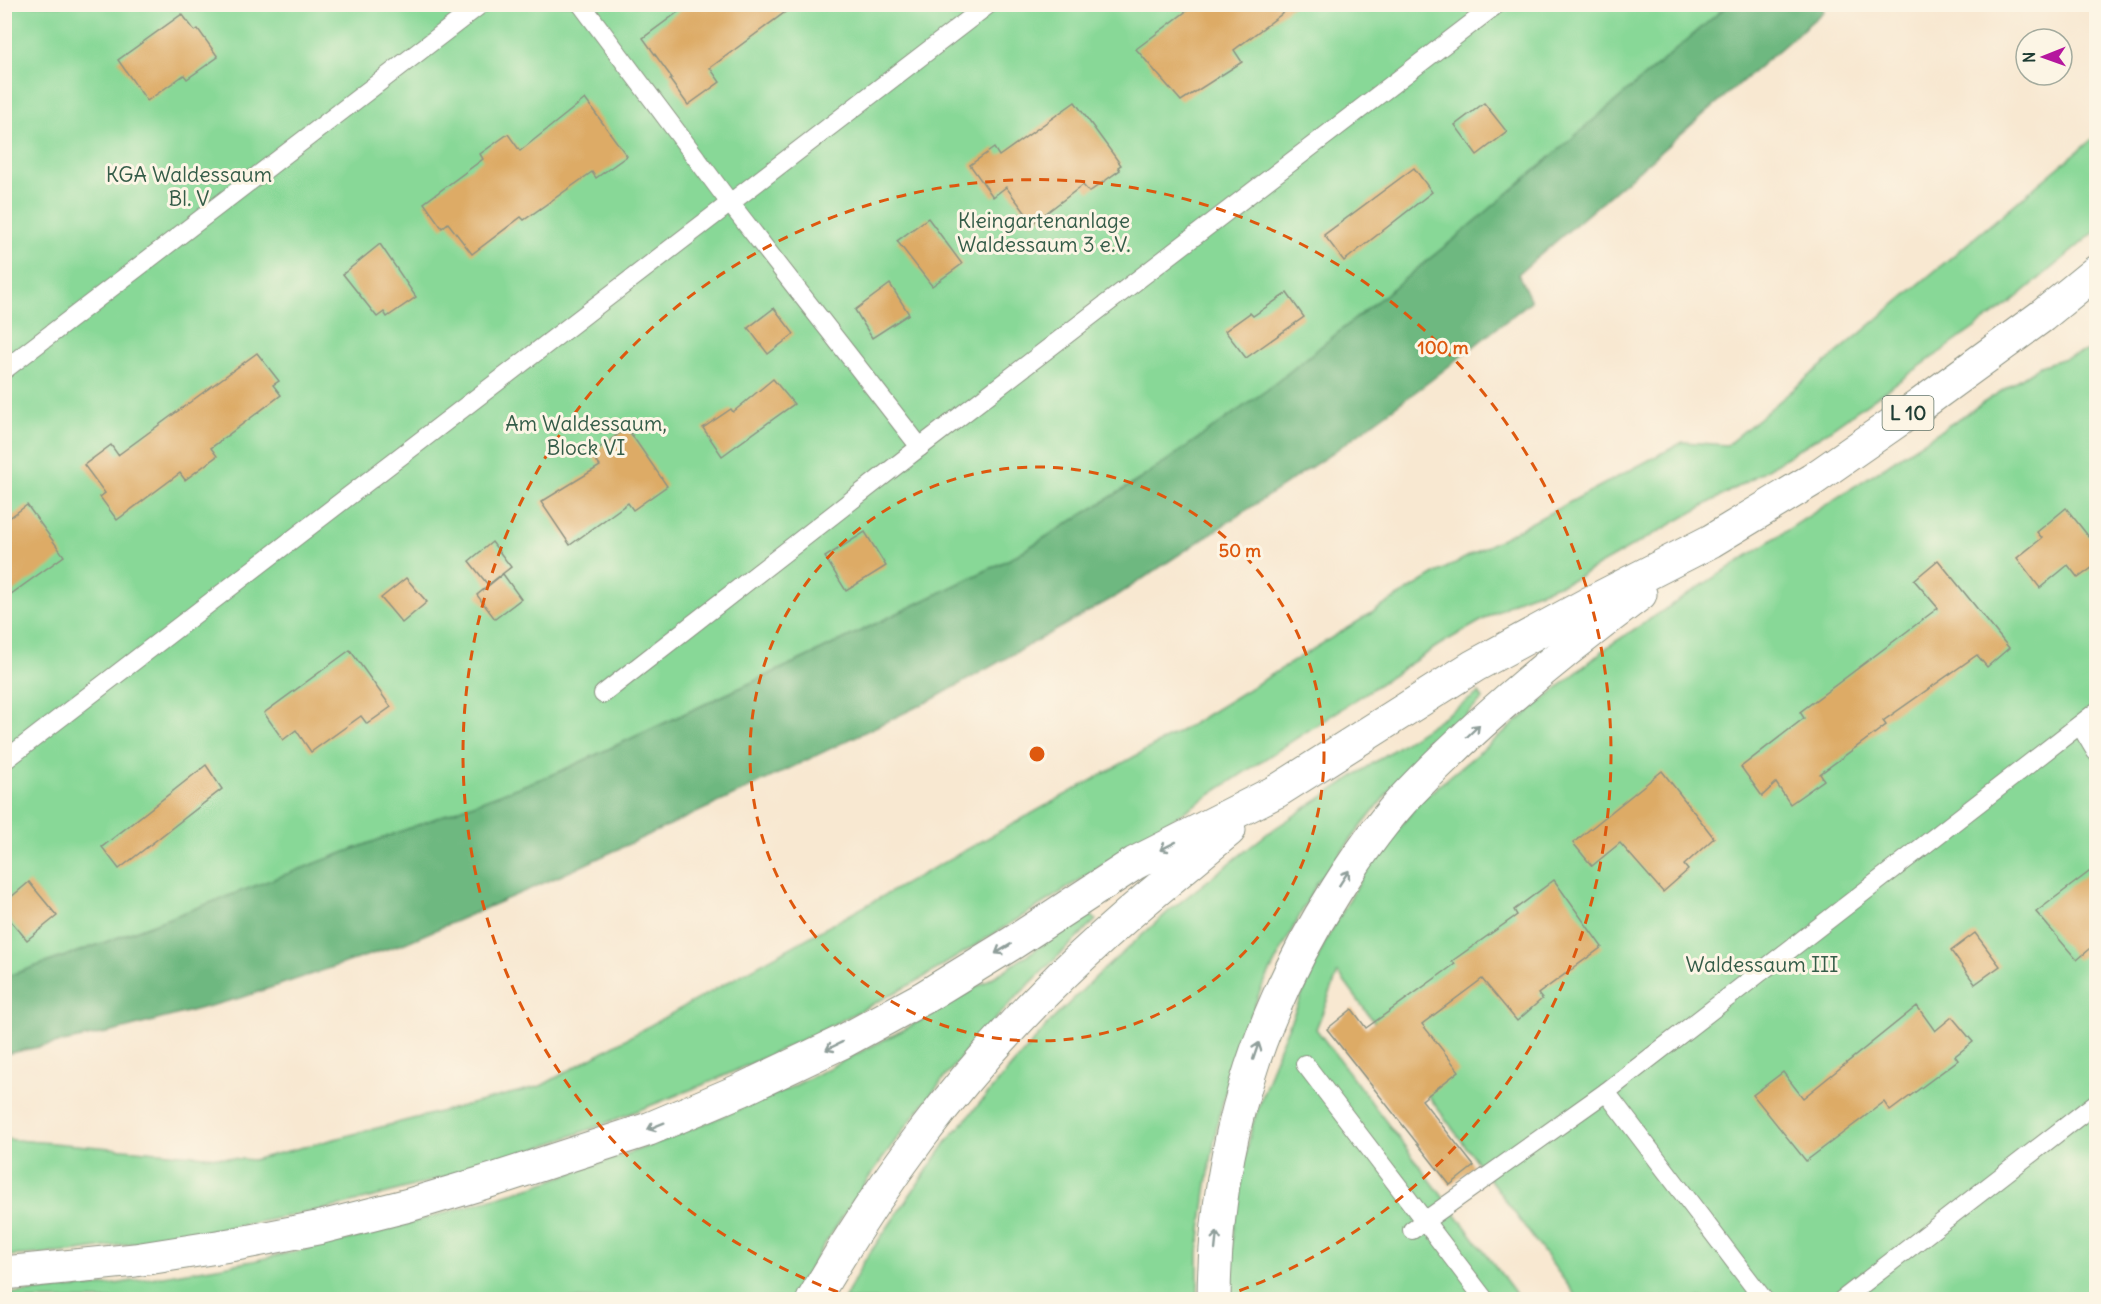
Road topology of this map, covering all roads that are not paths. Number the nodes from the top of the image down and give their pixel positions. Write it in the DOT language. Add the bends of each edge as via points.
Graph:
graph roads {
  1 [pos="481,4"];
  2 [pos="581,4"];
  3 [pos="989,4"];
  4 [pos="1497,4"];
  5 [pos="730,203"];
  6 [pos="2097,272"];
  7 [pos="4,370"];
  8 [pos="920,447"];
  9 [pos="1711,541"];
  10 [pos="603,694"];
  11 [pos="2097,712"];
  12 [pos="2080,725"];
  13 [pos="2097,752"];
  14 [pos="4,761"];
  15 [pos="1277,791"];
  16 [pos="1305,1064"];
  17 [pos="1606,1092"];
  18 [pos="2097,1103"];
  19 [pos="1418,1225"];
  20 [pos="4,1273"];
  21 [pos="813,1299"];
  22 [pos="1214,1299"];
  23 [pos="1485,1299"];
  24 [pos="1764,1299"];
  25 [pos="1842,1299"];
  1 -- 7 [label="lane"];
  2 -- 5 [label="lane"];
  3 -- 5 [label="lane"];
  4 -- 8 [label="lane"];
  5 -- 8 [label="lane"];
  5 -- 14 [label="lane"];
  6 -- 9 [label="highway, L 10" via="1920,405 1812,480"];
  8 -- 10 [label="lane"];
  9 -- 15 [label="highway" via="1474,666"];
  22 -- 9 [label="highway, one-way" via="1222,1186 1236,1114 1256,1049 1313,926 1348,872 1409,793 1498,706"];
  11 -- 12 [label="lane"];
  12 -- 13 [label="lane"];
  12 -- 17 [label="lane"];
  15 -- 20 [label="highway, one-way" via="1135,863 964,973 842,1042 649,1129 409,1205 322,1227 135,1260"];
  15 -- 21 [label="highway" via="1145,899 1046,991 993,1047 892,1173"];
  16 -- 19 [label="lane"];
  17 -- 19 [label="lane"];
  17 -- 24 [label="lane"];
  18 -- 25 [label="lane"];
  19 -- 23 [label="lane"];
}
